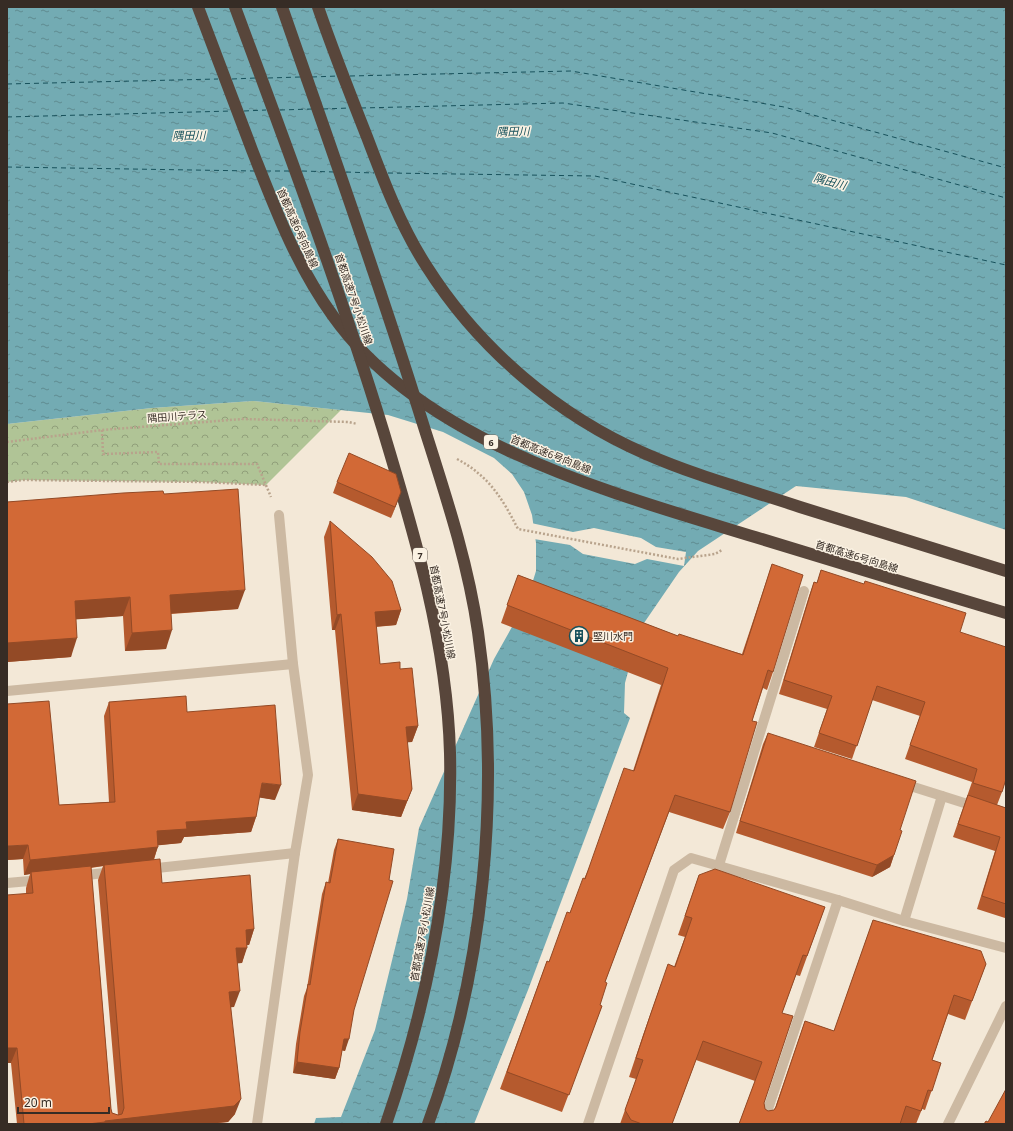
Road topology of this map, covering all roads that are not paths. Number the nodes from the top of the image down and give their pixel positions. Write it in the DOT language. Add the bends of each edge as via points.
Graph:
graph roads {
  1 [pos="198,7"];
  2 [pos="235,7"];
  3 [pos="282,7"];
  4 [pos="318,7"];
  5 [pos="279,516"];
  6 [pos="1006,572"];
  7 [pos="804,591"];
  8 [pos="1006,614"];
  9 [pos="293,664"];
  10 [pos="7,691"];
  11 [pos="891,780"];
  12 [pos="942,796"];
  13 [pos="985,810"];
  14 [pos="295,853"];
  15 [pos="719,865"];
  16 [pos="138,870"];
  17 [pos="122,871"];
  18 [pos="68,877"];
  19 [pos="53,879"];
  20 [pos="7,883"];
  21 [pos="838,900"];
  22 [pos="904,921"];
  23 [pos="1006,948"];
  24 [pos="1006,1006"];
  25 [pos="257,1124"];
  26 [pos="386,1124"];
  27 [pos="428,1124"];
  28 [pos="588,1124"];
  29 [pos="763,1124"];
  30 [pos="948,1124"];
  1 -- 8 [label="highway, 首都高速6号向島線 / 6, bridge" via="274,207 305,273 348,336 400,386 433,410 476,435 580,480 693,518"];
  2 -- 26 [label="highway, 首都高速7号小松川線 / 7, bridge" via="304,194 368,380 424,571 444,688 450,752 449,810 438,925 424,993"];
  3 -- 27 [label="highway, bridge" via="404,364 451,513 466,569 478,631 488,756 483,875 465,995"];
  4 -- 6 [label="highway, bridge" via="391,199 408,234 449,298 500,357 527,380 587,423 667,462"];
  5 -- 9 [label="street"];
  7 -- 15 [label="street" via="763,738"];
  9 -- 10 [label="street"];
  9 -- 14 [label="street" via="308,775"];
  11 -- 12 [label="street"];
  12 -- 13 [label="street"];
  12 -- 22 [label="street"];
  14 -- 16 [label="street"];
  14 -- 25 [label="street"];
  15 -- 21 [label="street"];
  15 -- 28 [label="street" via="691,858 674,870"];
  17 -- 18 [label="street" via="92,879"];
  19 -- 20 [label="street"];
  21 -- 22 [label="street"];
  21 -- 29 [label="street"];
  22 -- 23 [label="street"];
  24 -- 30 [label="street"];
}
